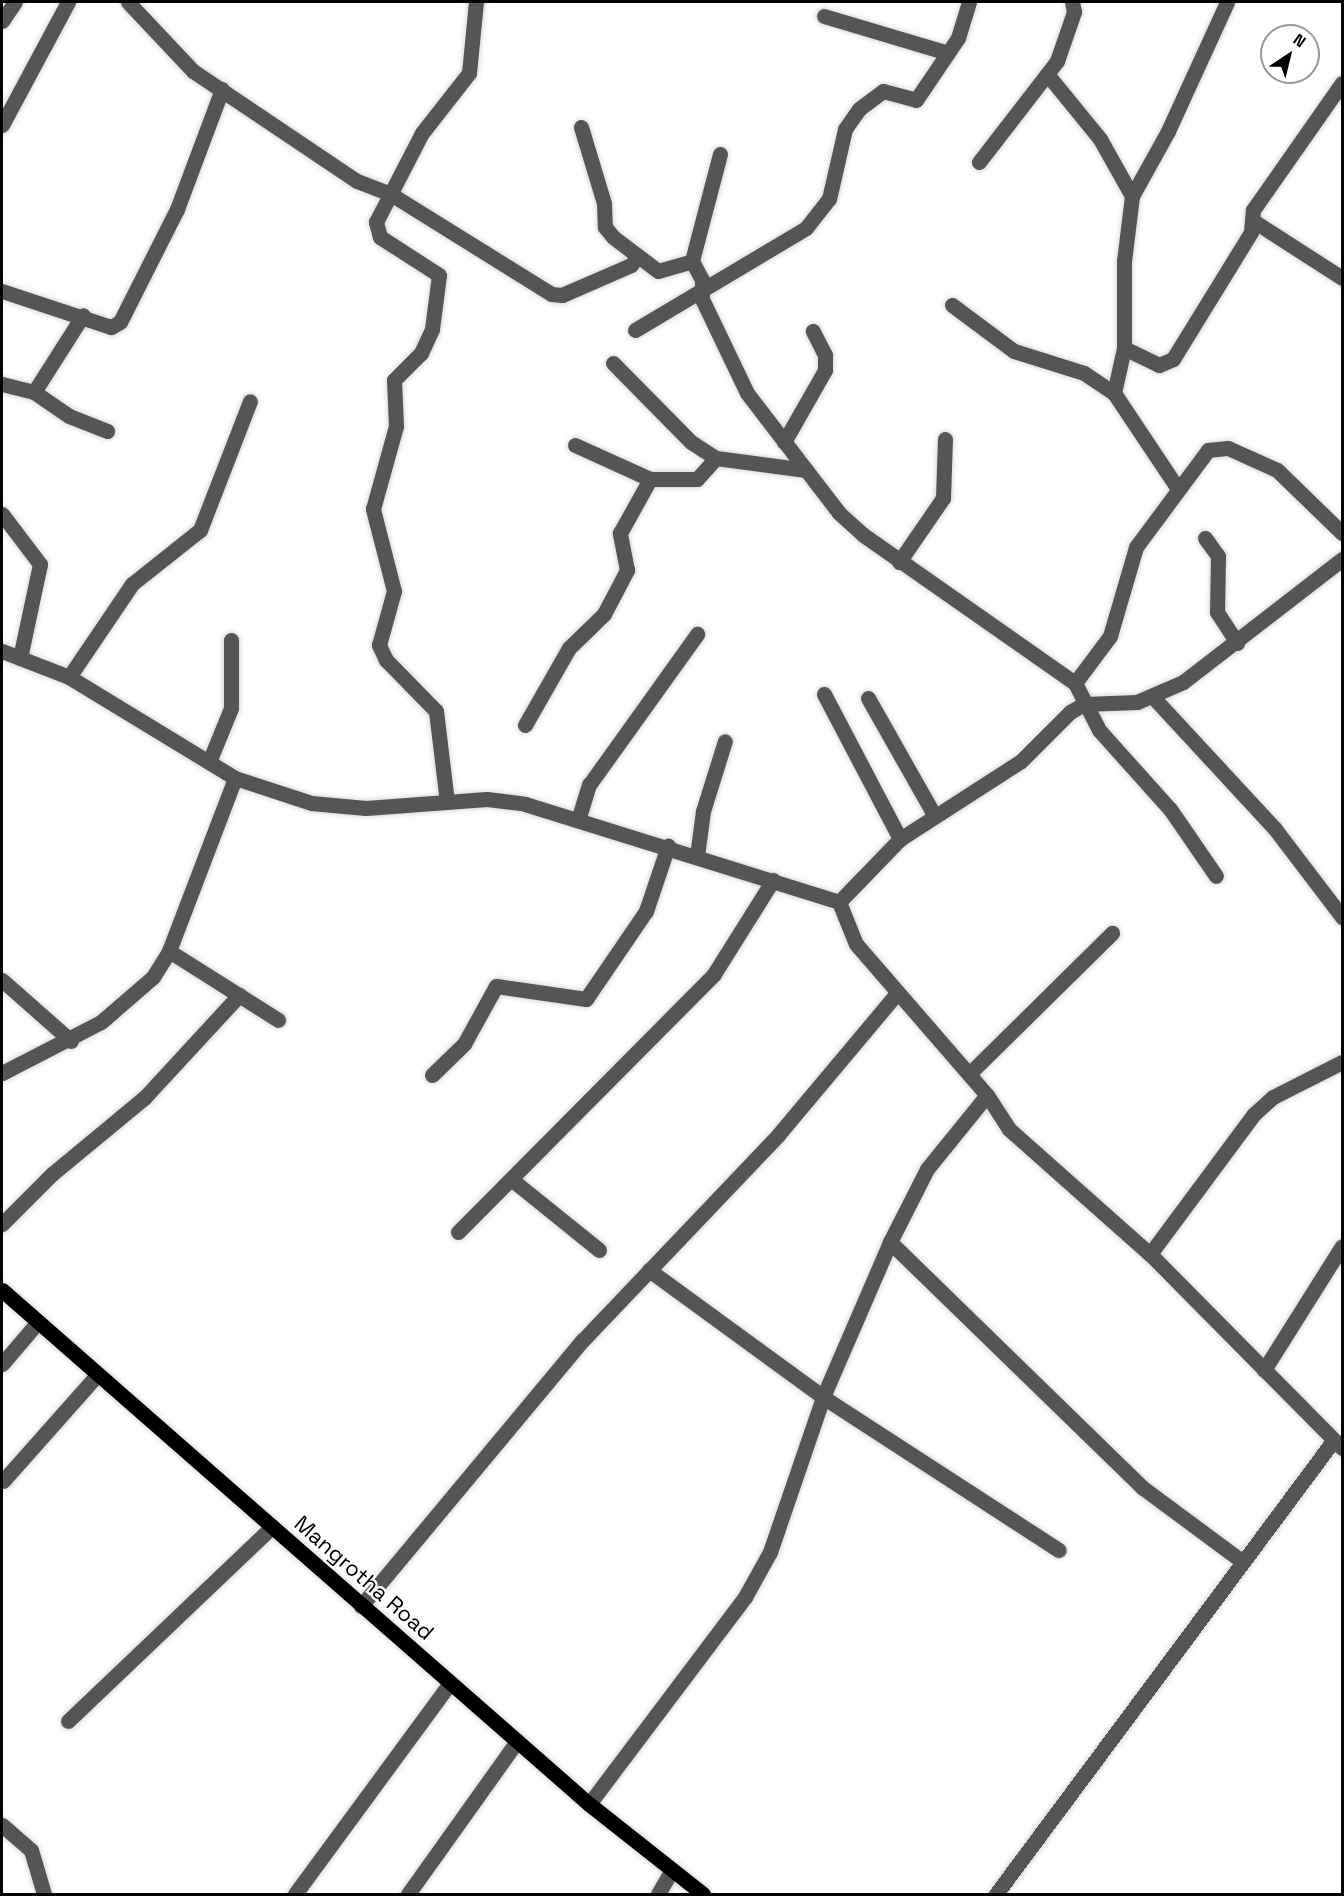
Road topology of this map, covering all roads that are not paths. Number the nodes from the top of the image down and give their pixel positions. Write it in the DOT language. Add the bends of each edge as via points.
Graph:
graph roads {
  1 [pos="15,2"];
  2 [pos="68,2"];
  3 [pos="476,2"];
  4 [pos="969,2"];
  5 [pos="1072,2"];
  6 [pos="1227,2"];
  7 [pos="137,5"];
  8 [pos="824,16"];
  9 [pos="2,21"];
  10 [pos="948,53"];
  11 [pos="1047,74"];
  12 [pos="1342,83"];
  13 [pos="222,89"];
  14 [pos="2,125"];
  15 [pos="581,127"];
  16 [pos="720,154"];
  17 [pos="979,162"];
  18 [pos="389,193"];
  19 [pos="1132,196"];
  20 [pos="1252,220"];
  21 [pos="638,256"];
  22 [pos="692,261"];
  23 [pos="1342,278"];
  24 [pos="703,288"];
  25 [pos="2,291"];
  26 [pos="952,305"];
  27 [pos="82,315"];
  28 [pos="635,330"];
  29 [pos="813,331"];
  30 [pos="1124,348"];
  31 [pos="613,363"];
  32 [pos="2,384"];
  33 [pos="34,392"];
  34 [pos="1114,393"];
  35 [pos="250,401"];
  36 [pos="107,431"];
  37 [pos="945,439"];
  38 [pos="784,442"];
  39 [pos="575,445"];
  40 [pos="717,458"];
  41 [pos="806,470"];
  42 [pos="650,479"];
  43 [pos="1176,486"];
  44 [pos="2,514"];
  45 [pos="1342,533"];
  46 [pos="1205,538"];
  47 [pos="899,562"];
  48 [pos="1340,564"];
  49 [pos="698,634"];
  50 [pos="231,640"];
  51 [pos="1237,643"];
  52 [pos="2,651"];
  53 [pos="20,658"];
  54 [pos="69,676"];
  55 [pos="1074,683"];
  56 [pos="824,694"];
  57 [pos="1152,696"];
  58 [pos="868,698"];
  59 [pos="1084,704"];
  60 [pos="525,725"];
  61 [pos="725,741"];
  62 [pos="209,762"];
  63 [pos="235,778"];
  64 [pos="447,802"];
  65 [pos="933,813"];
  66 [pos="579,817"];
  67 [pos="900,839"];
  68 [pos="668,846"];
  69 [pos="697,855"];
  70 [pos="1216,876"];
  71 [pos="773,880"];
  72 [pos="839,902"];
  73 [pos="1342,917"];
  74 [pos="1112,933"];
  75 [pos="169,951"];
  76 [pos="2,980"];
  77 [pos="897,993"];
  78 [pos="239,995"];
  79 [pos="278,1020"];
  80 [pos="71,1041"];
  81 [pos="1342,1062"];
  82 [pos="2,1073"];
  83 [pos="969,1074"];
  84 [pos="432,1075"];
  85 [pos="987,1095"];
  86 [pos="511,1179"];
  87 [pos="2,1224"];
  88 [pos="458,1232"];
  89 [pos="890,1242"];
  90 [pos="1342,1246"];
  91 [pos="599,1250"];
  92 [pos="1150,1254"];
  93 [pos="649,1270"];
  94 [pos="2,1290"];
  95 [pos="39,1323"];
  96 [pos="2,1364"];
  97 [pos="1264,1370"];
  98 [pos="98,1374"];
  99 [pos="823,1397"];
  100 [pos="1338,1444"];
  101 [pos="3,1481"];
  102 [pos="272,1527"];
  103 [pos="1059,1550"];
  104 [pos="1243,1562"];
  105 [pos="361,1606"];
  106 [pos="450,1683"];
  107 [pos="68,1721"];
  108 [pos="517,1741"];
  109 [pos="589,1804"];
  110 [pos="2,1825"];
  111 [pos="672,1870"];
  112 [pos="44,1894"];
  113 [pos="295,1894"];
  114 [pos="408,1894"];
  115 [pos="658,1894"];
  116 [pos="703,1894"];
  117 [pos="996,1894"];
  1 -- 9 [label="street"];
  2 -- 14 [label="street"];
  3 -- 18 [label="street" via="469,73 422,133"];
  4 -- 10 [label="street"];
  5 -- 11 [label="street" via="1061,51"];
  6 -- 19 [label="street" via="1168,131"];
  7 -- 13 [label="street" via="192,71"];
  8 -- 10 [label="street"];
  10 -- 24 [label="street" via="916,100 883,91 859,109 845,129 829,199 806,228"];
  11 -- 17 [label="street"];
  11 -- 19 [label="street" via="1100,139"];
  12 -- 20 [label="street" via="1253,210"];
  13 -- 18 [label="street" via="357,181"];
  13 -- 27 [label="street" via="177,209 120,322 111,327"];
  15 -- 21 [label="street" via="604,203 605,227"];
  16 -- 22 [label="street"];
  18 -- 21 [label="street" via="550,294 562,295 631,266"];
  18 -- 64 [label="street" via="376,231 434,269 440,284 432,330 422,353 394,380 396,426 373,509 394,591 379,645 386,660 436,711"];
  19 -- 30 [label="street" via="1124,261"];
  20 -- 23 [label="street"];
  20 -- 30 [label="street" via="1251,232 1173,359 1159,365"];
  21 -- 22 [label="street" via="658,271"];
  22 -- 24 [label="street"];
  24 -- 28 [label="street"];
  24 -- 38 [label="street" via="702,299 747,393"];
  25 -- 27 [label="street"];
  26 -- 34 [label="street" via="1014,351 1084,373"];
  27 -- 33 [label="street"];
  29 -- 38 [label="street" via="825,355 825,370"];
  30 -- 34 [label="street"];
  31 -- 40 [label="street" via="691,442"];
  32 -- 33 [label="street"];
  33 -- 36 [label="street" via="69,416"];
  34 -- 43 [label="street"];
  35 -- 54 [label="street" via="200,530 132,584"];
  37 -- 47 [label="street" via="943,498"];
  38 -- 41 [label="street"];
  39 -- 42 [label="street"];
  40 -- 41 [label="street"];
  40 -- 42 [label="street" via="697,479"];
  41 -- 47 [label="street" via="839,513"];
  42 -- 60 [label="street" via="620,533 627,570 604,614 569,648"];
  43 -- 45 [label="street" via="1208,450 1228,448 1277,470"];
  43 -- 55 [label="street" via="1136,547 1110,636"];
  44 -- 53 [label="street" via="40,564"];
  46 -- 51 [label="street" via="1218,556 1217,612"];
  47 -- 55 [label="street"];
  48 -- 51 [label="street"];
  49 -- 66 [label="street" via="589,785"];
  50 -- 62 [label="street" via="231,708"];
  51 -- 57 [label="street" via="1183,682"];
  52 -- 53 [label="street"];
  53 -- 54 [label="street"];
  54 -- 62 [label="street"];
  55 -- 59 [label="street"];
  56 -- 67 [label="street"];
  57 -- 59 [label="street" via="1137,702"];
  57 -- 73 [label="street" via="1275,829"];
  58 -- 65 [label="street"];
  59 -- 65 [label="street" via="1021,761"];
  59 -- 70 [label="street" via="1099,730 1170,809"];
  61 -- 69 [label="street" via="702,811"];
  62 -- 63 [label="street"];
  63 -- 64 [label="street" via="311,803 366,808"];
  63 -- 75 [label="street"];
  64 -- 66 [label="street" via="497,800"];
  65 -- 67 [label="street"];
  66 -- 68 [label="street"];
  67 -- 72 [label="street"];
  68 -- 69 [label="street"];
  68 -- 84 [label="street" via="646,911 586,999 496,986 464,1044"];
  69 -- 71 [label="street"];
  71 -- 72 [label="street"];
  71 -- 86 [label="street" via="714,974"];
  72 -- 77 [label="street" via="856,944"];
  74 -- 83 [label="street"];
  75 -- 78 [label="street"];
  75 -- 80 [label="street" via="138,994"];
  76 -- 80 [label="street"];
  77 -- 83 [label="street"];
  77 -- 93 [label="street" via="778,1135"];
  78 -- 79 [label="street"];
  78 -- 87 [label="street" via="145,1097 52,1174"];
  80 -- 82 [label="street"];
  81 -- 92 [label="street" via="1273,1097 1254,1114"];
  83 -- 85 [label="street"];
  85 -- 89 [label="street" via="927,1169"];
  85 -- 92 [label="street" via="1008,1129"];
  86 -- 88 [label="street"];
  86 -- 91 [label="street"];
  89 -- 99 [label="street"];
  89 -- 104 [label="street" via="1143,1488"];
  90 -- 97 [label="street"];
  92 -- 97 [label="street"];
  93 -- 99 [label="street"];
  93 -- 105 [label="street" via="583,1340"];
  94 -- 95 [label="main road, Mangrotha Road"];
  95 -- 96 [label="street"];
  95 -- 98 [label="main road, Mangrotha Road"];
  97 -- 100 [label="street"];
  98 -- 101 [label="street"];
  98 -- 102 [label="main road, Mangrotha Road"];
  99 -- 103 [label="street"];
  99 -- 109 [label="street" via="770,1552 745,1597"];
  100 -- 104 [label="street"];
  102 -- 105 [label="main road, Mangrotha Road"];
  102 -- 107 [label="street"];
  104 -- 117 [label="street"];
  105 -- 106 [label="main road, Mangrotha Road"];
  106 -- 108 [label="main road, Mangrotha Road"];
  106 -- 113 [label="street"];
  108 -- 109 [label="main road, Mangrotha Road"];
  108 -- 114 [label="street"];
  109 -- 111 [label="main road, Mangrotha Road"];
  110 -- 112 [label="street" via="31,1850"];
  111 -- 115 [label="street"];
  111 -- 116 [label="main road, Mangrotha Road"];
}
